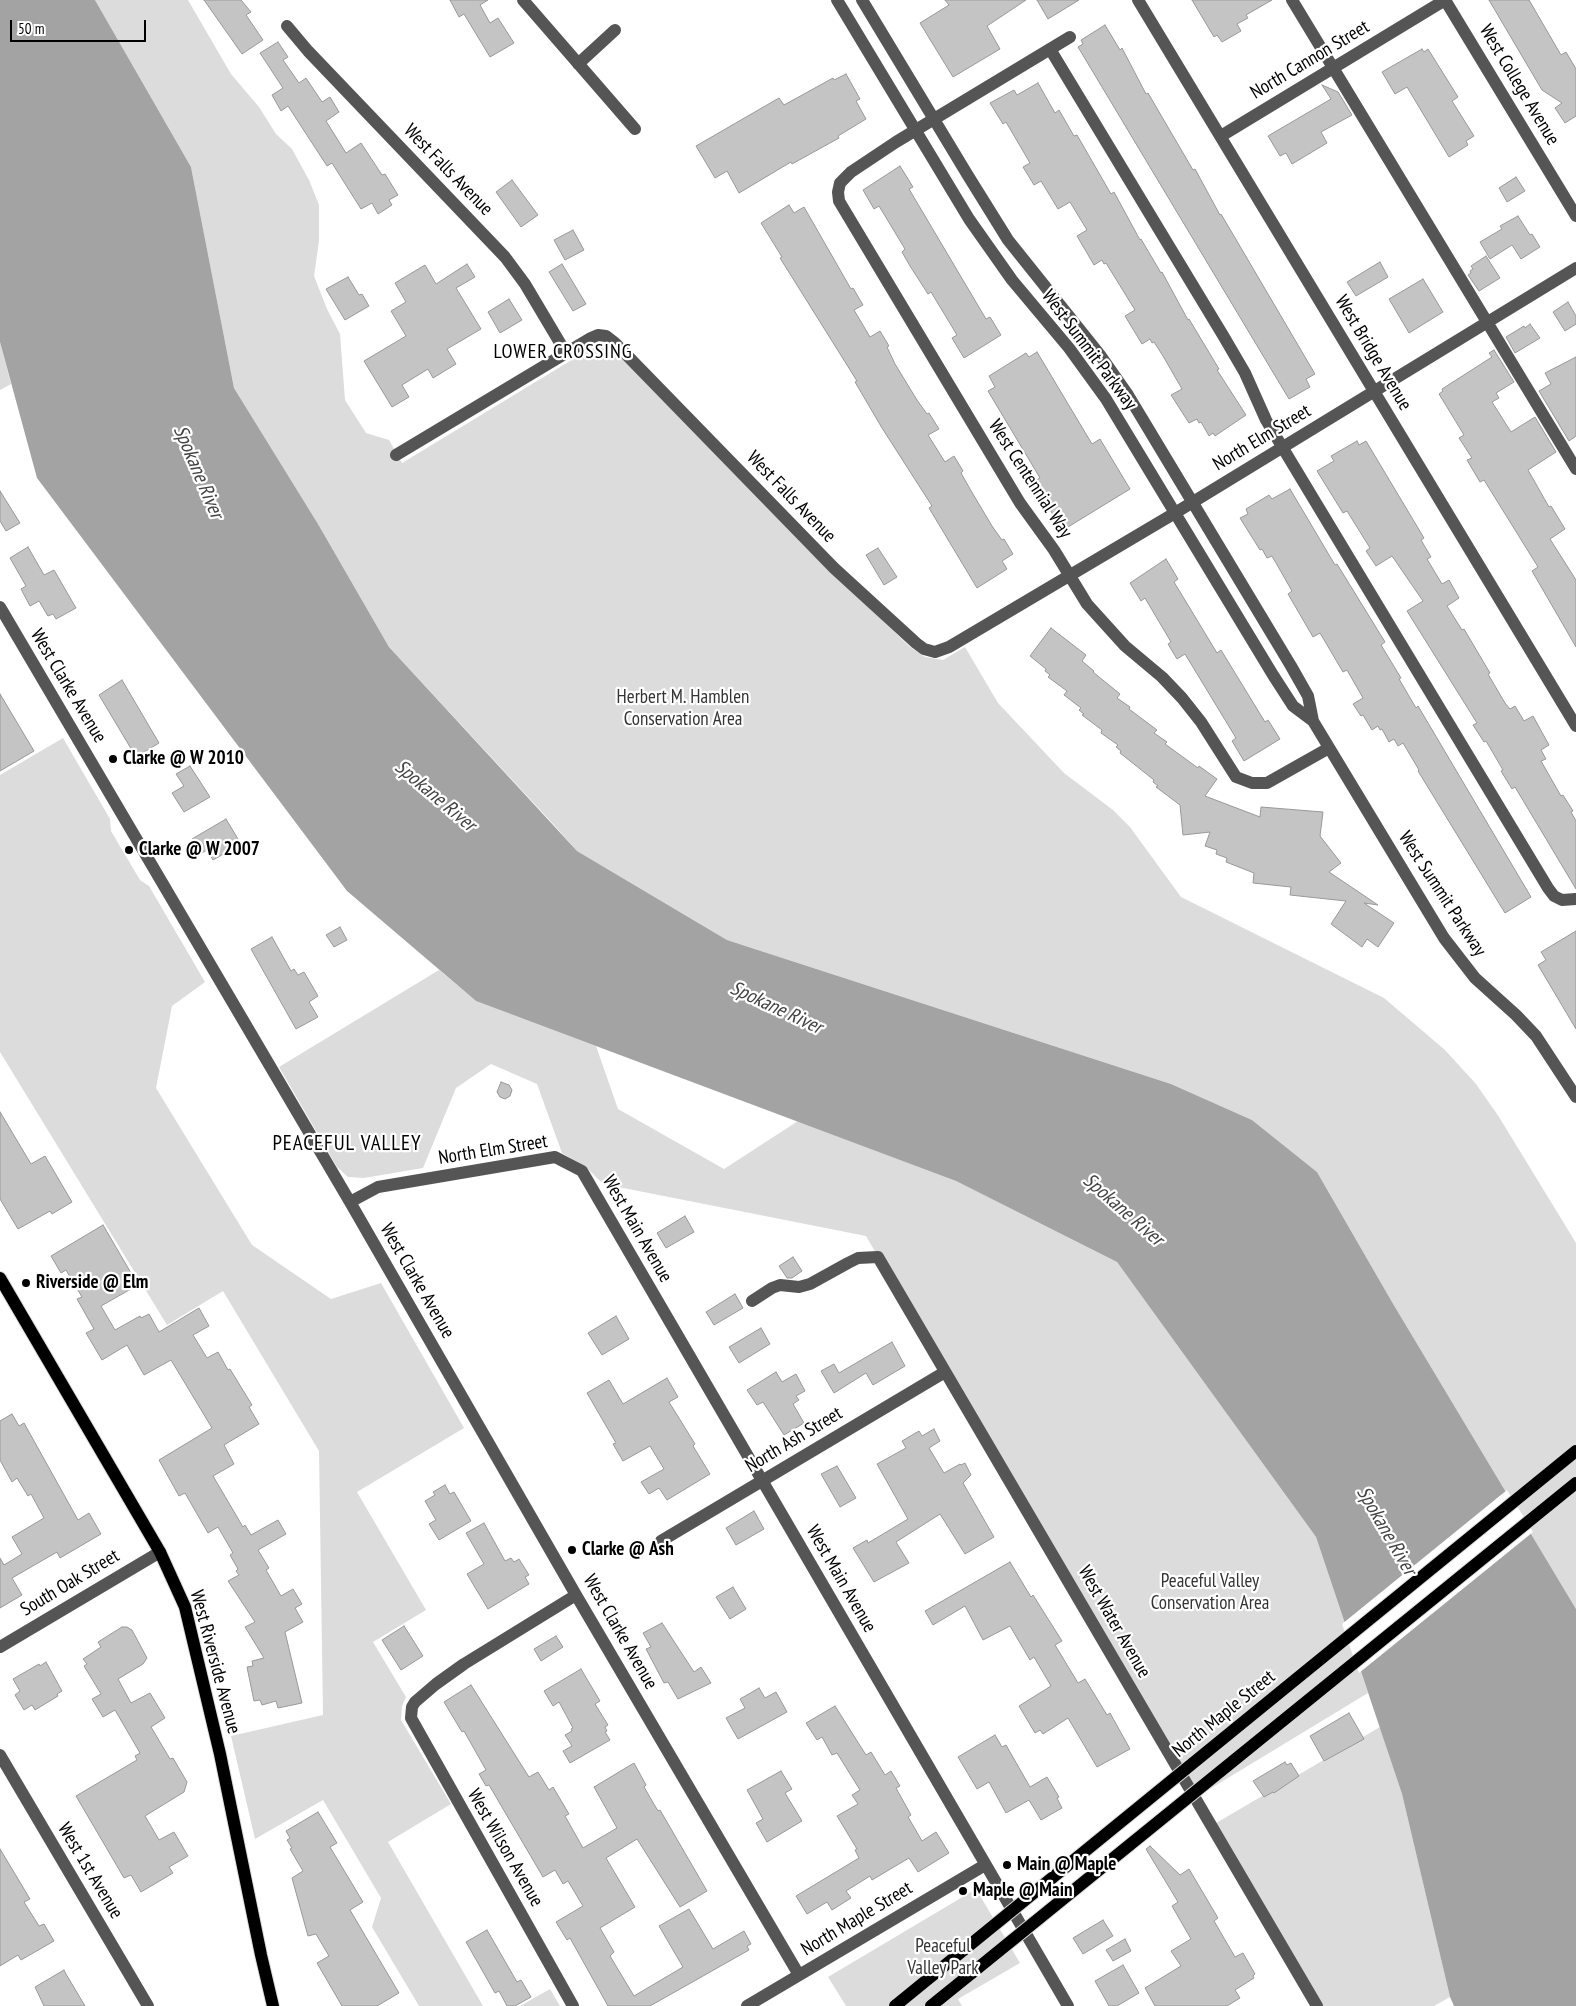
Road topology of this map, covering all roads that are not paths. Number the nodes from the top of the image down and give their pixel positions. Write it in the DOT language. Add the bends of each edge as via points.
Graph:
graph roads {
  1 [pos="523,0"];
  2 [pos="836,0"];
  3 [pos="862,0"];
  4 [pos="1138,0"];
  5 [pos="1292,0"];
  6 [pos="1445,0"];
  7 [pos="287,26"];
  8 [pos="615,30"];
  9 [pos="1070,38"];
  10 [pos="1050,50"];
  11 [pos="578,64"];
  12 [pos="1334,68"];
  13 [pos="934,120"];
  14 [pos="634,129"];
  15 [pos="915,131"];
  16 [pos="1221,136"];
  17 [pos="1576,216"];
  18 [pos="1576,268"];
  19 [pos="1488,323"];
  20 [pos="566,353"];
  21 [pos="1375,392"];
  22 [pos="1282,448"];
  23 [pos="396,455"];
  24 [pos="1576,469"];
  25 [pos="1192,502"];
  26 [pos="1175,513"];
  27 [pos="1070,576"];
  28 [pos="0,607"];
  29 [pos="965,637"];
  30 [pos="1313,721"];
  31 [pos="1576,726"];
  32 [pos="1329,748"];
  33 [pos="1576,899"];
  34 [pos="1576,1097"];
  35 [pos="582,1171"];
  36 [pos="350,1202"];
  37 [pos="1,1283"];
  38 [pos="752,1301"];
  39 [pos="945,1372"];
  40 [pos="1576,1451"];
  41 [pos="762,1481"];
  42 [pos="1576,1483"];
  43 [pos="661,1541"];
  44 [pos="160,1552"];
  45 [pos="576,1595"];
  46 [pos="0,1647"];
  47 [pos="0,1754"];
  48 [pos="985,1865"];
  49 [pos="974,1972"];
  50 [pos="799,1975"];
  51 [pos="148,2006"];
  52 [pos="273,2006"];
  53 [pos="573,2006"];
  54 [pos="747,2006"];
  55 [pos="895,2006"];
  56 [pos="931,2006"];
  57 [pos="935,2006"];
  58 [pos="1068,2006"];
  59 [pos="1317,2006"];
  1 -- 11 [label="street"];
  2 -- 15 [label="street, West Summit Parkway"];
  3 -- 13 [label="street, West Summit Parkway"];
  4 -- 16 [label="street, West Bridge Avenue"];
  5 -- 12 [label="street"];
  6 -- 12 [label="street, North Cannon Street"];
  6 -- 17 [label="street, West College Avenue"];
  7 -- 20 [label="street, West Falls Avenue" via="504,257 525,284"];
  8 -- 11 [label="street"];
  9 -- 10 [label="street, West Centennial Way"];
  10 -- 13 [label="street, West Centennial Way"];
  10 -- 22 [label="street" via="1228,344"];
  11 -- 14 [label="street"];
  12 -- 16 [label="street, North Cannon Street"];
  12 -- 19 [label="street"];
  13 -- 15 [label="street, West Centennial Way"];
  13 -- 25 [label="street, West Summit Parkway" via="1008,240 1115,375"];
  15 -- 26 [label="street, West Summit Parkway" via="988,248 1106,399"];
  15 -- 27 [label="street, West Centennial Way" via="846,176 839,188 839,201 1020,503"];
  16 -- 21 [label="street, West Bridge Avenue"];
  18 -- 19 [label="street, North Elm Street"];
  19 -- 21 [label="street, North Elm Street"];
  19 -- 24 [label="street"];
  20 -- 23 [label="street"];
  20 -- 29 [label="street, West Falls Avenue" via="596,336 603,335 615,343 834,568 916,643 935,652"];
  21 -- 22 [label="street, North Elm Street"];
  21 -- 31 [label="street, West Bridge Avenue"];
  22 -- 25 [label="street, North Elm Street"];
  22 -- 33 [label="street" via="1548,888 1562,900"];
  25 -- 26 [label="street, North Elm Street"];
  25 -- 30 [label="street, West Summit Parkway" via="1308,696"];
  26 -- 27 [label="street, North Elm Street"];
  26 -- 30 [label="street, West Summit Parkway" via="1293,706"];
  27 -- 29 [label="street, North Elm Street"];
  27 -- 32 [label="street, West Centennial Way" via="1087,604 1114,635 1182,698 1240,780 1258,784 1272,782"];
  28 -- 36 [label="street, West Clarke Avenue"];
  30 -- 32 [label="street, West Summit Parkway"];
  32 -- 34 [label="street, West Summit Parkway" via="1453,952 1475,978 1536,1036"];
  35 -- 36 [label="street, North Elm Street" via="555,1156 378,1187"];
  35 -- 41 [label="street, West Main Avenue"];
  36 -- 45 [label="street, West Clarke Avenue"];
  37 -- 44 [label="main road, West Riverside Avenue"];
  38 -- 39 [label="street, West Water Avenue" via="780,1285 799,1287 810,1284 853,1260 878,1257"];
  39 -- 41 [label="street, North Ash Street"];
  39 -- 59 [label="street, West Water Avenue"];
  40 -- 55 [label="main road, North Maple Street, bridge"];
  41 -- 43 [label="street, North Ash Street"];
  41 -- 48 [label="street, West Main Avenue"];
  42 -- 49 [label="main road, bridge"];
  44 -- 46 [label="street, South Oak Street"];
  44 -- 52 [label="main road, West Riverside Avenue" via="185,1607 220,1754"];
  45 -- 50 [label="street, West Clarke Avenue"];
  45 -- 53 [label="street, West Wilson Avenue" via="464,1664 419,1698 412,1707 411,1718"];
  47 -- 51 [label="street, West 1st Avenue"];
  48 -- 50 [label="street, North Maple Street"];
  48 -- 58 [label="street, West Main Avenue"];
  49 -- 56 [label="main road"];
  49 -- 57 [label="main road"];
  50 -- 54 [label="street, North Maple Street"];
}
